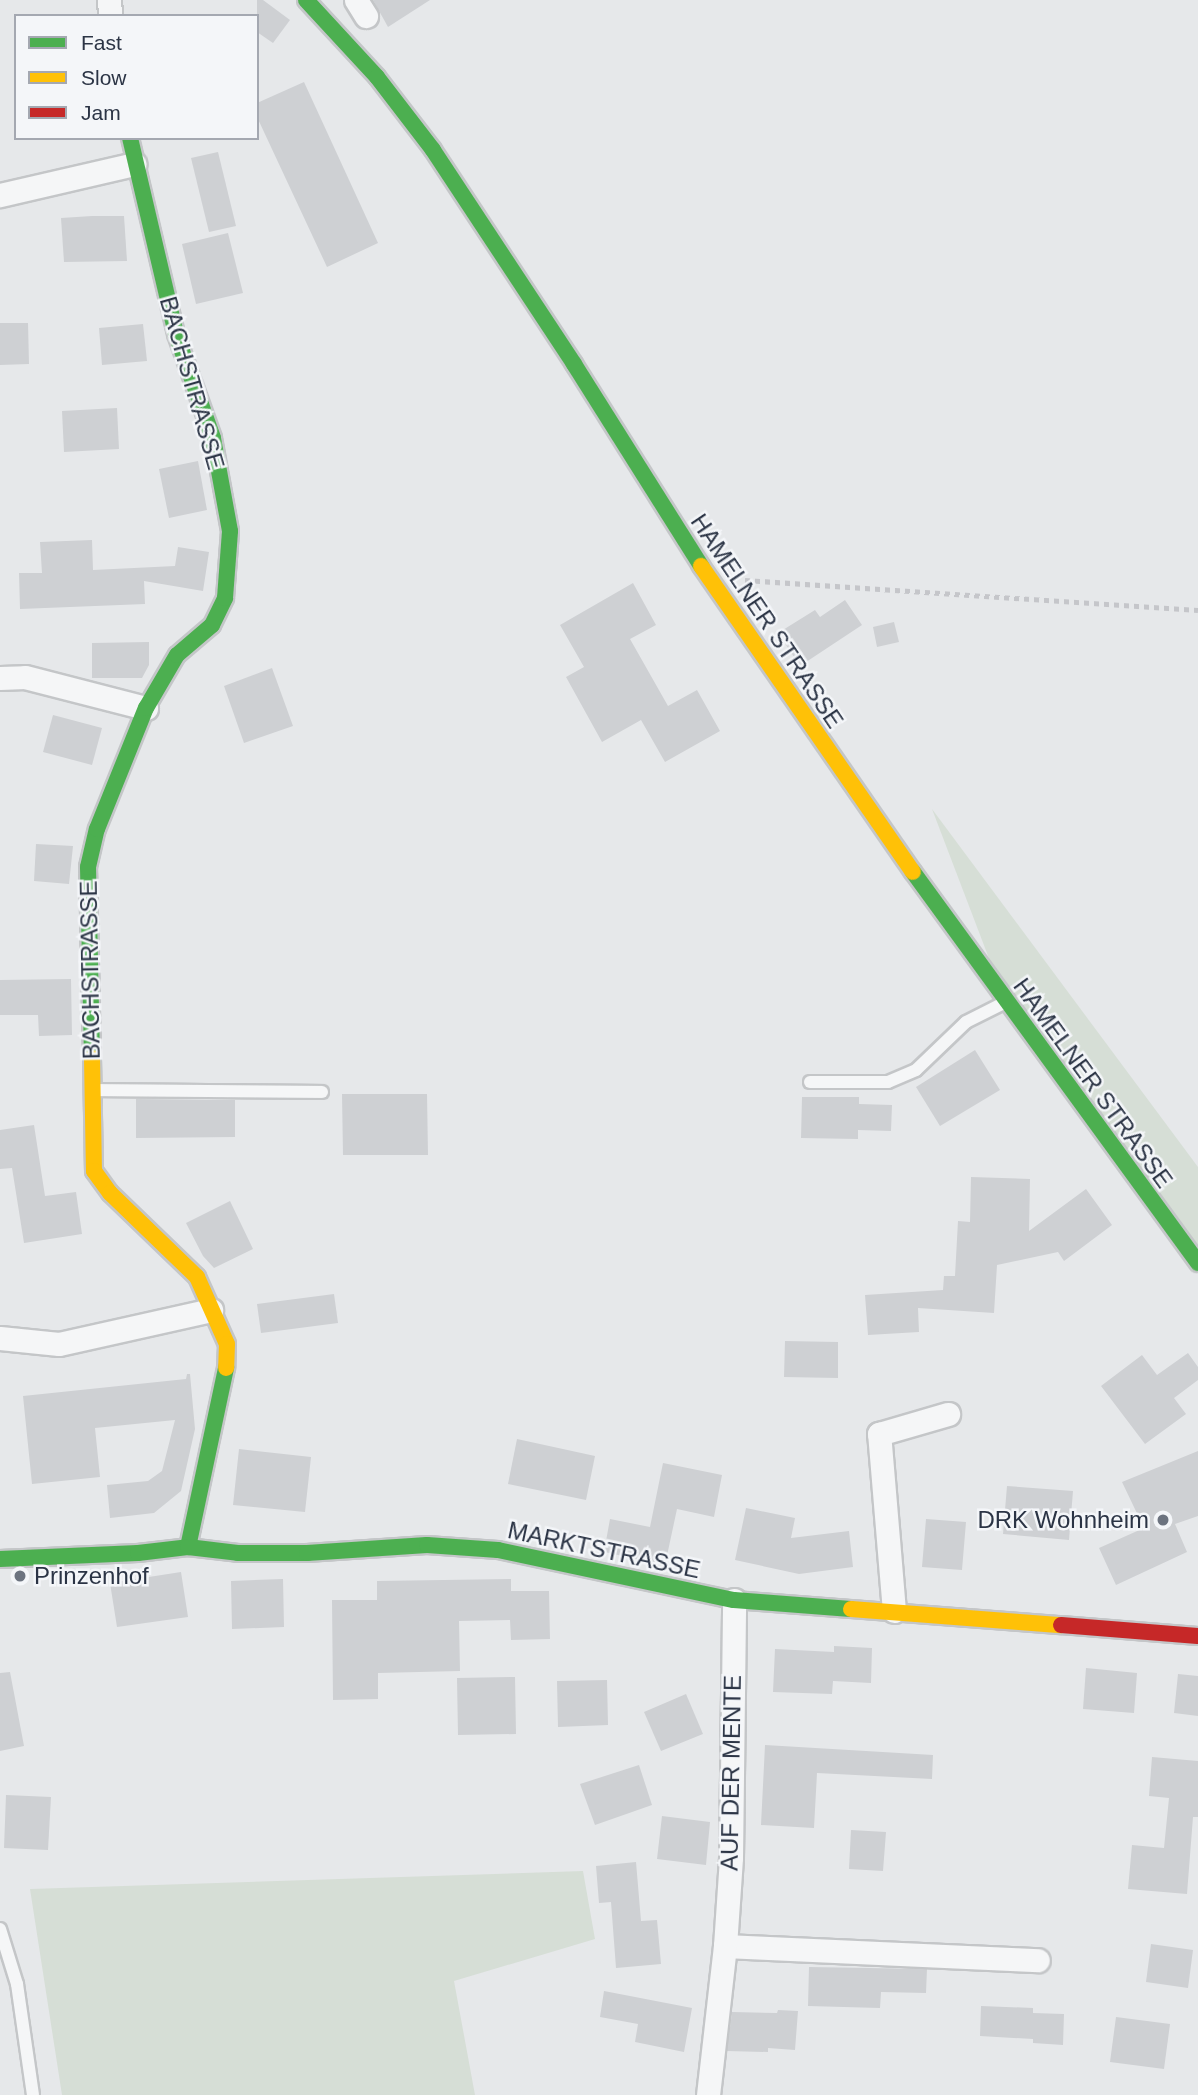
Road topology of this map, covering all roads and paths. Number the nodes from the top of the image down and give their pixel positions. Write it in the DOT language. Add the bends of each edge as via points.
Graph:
graph roads {
  1 [pos="306,0"];
  2 [pos="130,140"];
  3 [pos="134,164"];
  4 [pos="0,195"];
  5 [pos="713,585"];
  6 [pos="1198,610"];
  7 [pos="0,678"];
  8 [pos="146,708"];
  9 [pos="1006,1003"];
  10 [pos="810,1082"];
  11 [pos="92,1090"];
  12 [pos="322,1092"];
  13 [pos="1198,1263"];
  14 [pos="211,1310"];
  15 [pos="0,1338"];
  16 [pos="948,1414"];
  17 [pos="188,1547"];
  18 [pos="0,1559"];
  19 [pos="734,1600"];
  20 [pos="894,1611"];
  21 [pos="1198,1636"];
  22 [pos="0,1929"];
  23 [pos="725,1946"];
  24 [pos="1038,1960"];
  25 [pos="33,2095"];
  26 [pos="708,2095"];
  1 -- 5 [label="street, HAMELNER STRASSE" via="377,76 433,150"];
  2 -- 3 [label="street, BACHSTRASSE"];
  3 -- 4 [label="street"];
  3 -- 8 [label="street, BACHSTRASSE" via="176,334 213,438 230,530 225,597 212,625 177,655"];
  5 -- 6 [label="path" via="755,579"];
  5 -- 9 [label="street, HAMELNER STRASSE"];
  7 -- 8 [label="street" via="25,677"];
  8 -- 11 [label="street, BACHSTRASSE" via="97,830 88,867"];
  9 -- 10 [label="lane" via="967,1022 916,1070 888,1082"];
  9 -- 13 [label="street, HAMELNER STRASSE"];
  11 -- 12 [label="lane"];
  11 -- 14 [label="street, BACHSTRASSE" via="93,1171 197,1277"];
  14 -- 15 [label="street" via="60,1344"];
  14 -- 17 [label="street, BACHSTRASSE" via="227,1344 226,1380"];
  16 -- 20 [label="street" via="879,1434"];
  17 -- 18 [label="street, MARKTSTRASSE"];
  17 -- 19 [label="street, MARKTSTRASSE" via="238,1553 427,1545 498,1550"];
  19 -- 20 [label="street, MARKTSTRASSE"];
  19 -- 23 [label="street, AUF DER MENTE" via="731,1857"];
  20 -- 21 [label="street, MARKTSTRASSE"];
  22 -- 25 [label="lane" via="17,1984"];
  23 -- 24 [label="street"];
  23 -- 26 [label="street, AUF DER MENTE"];
}
